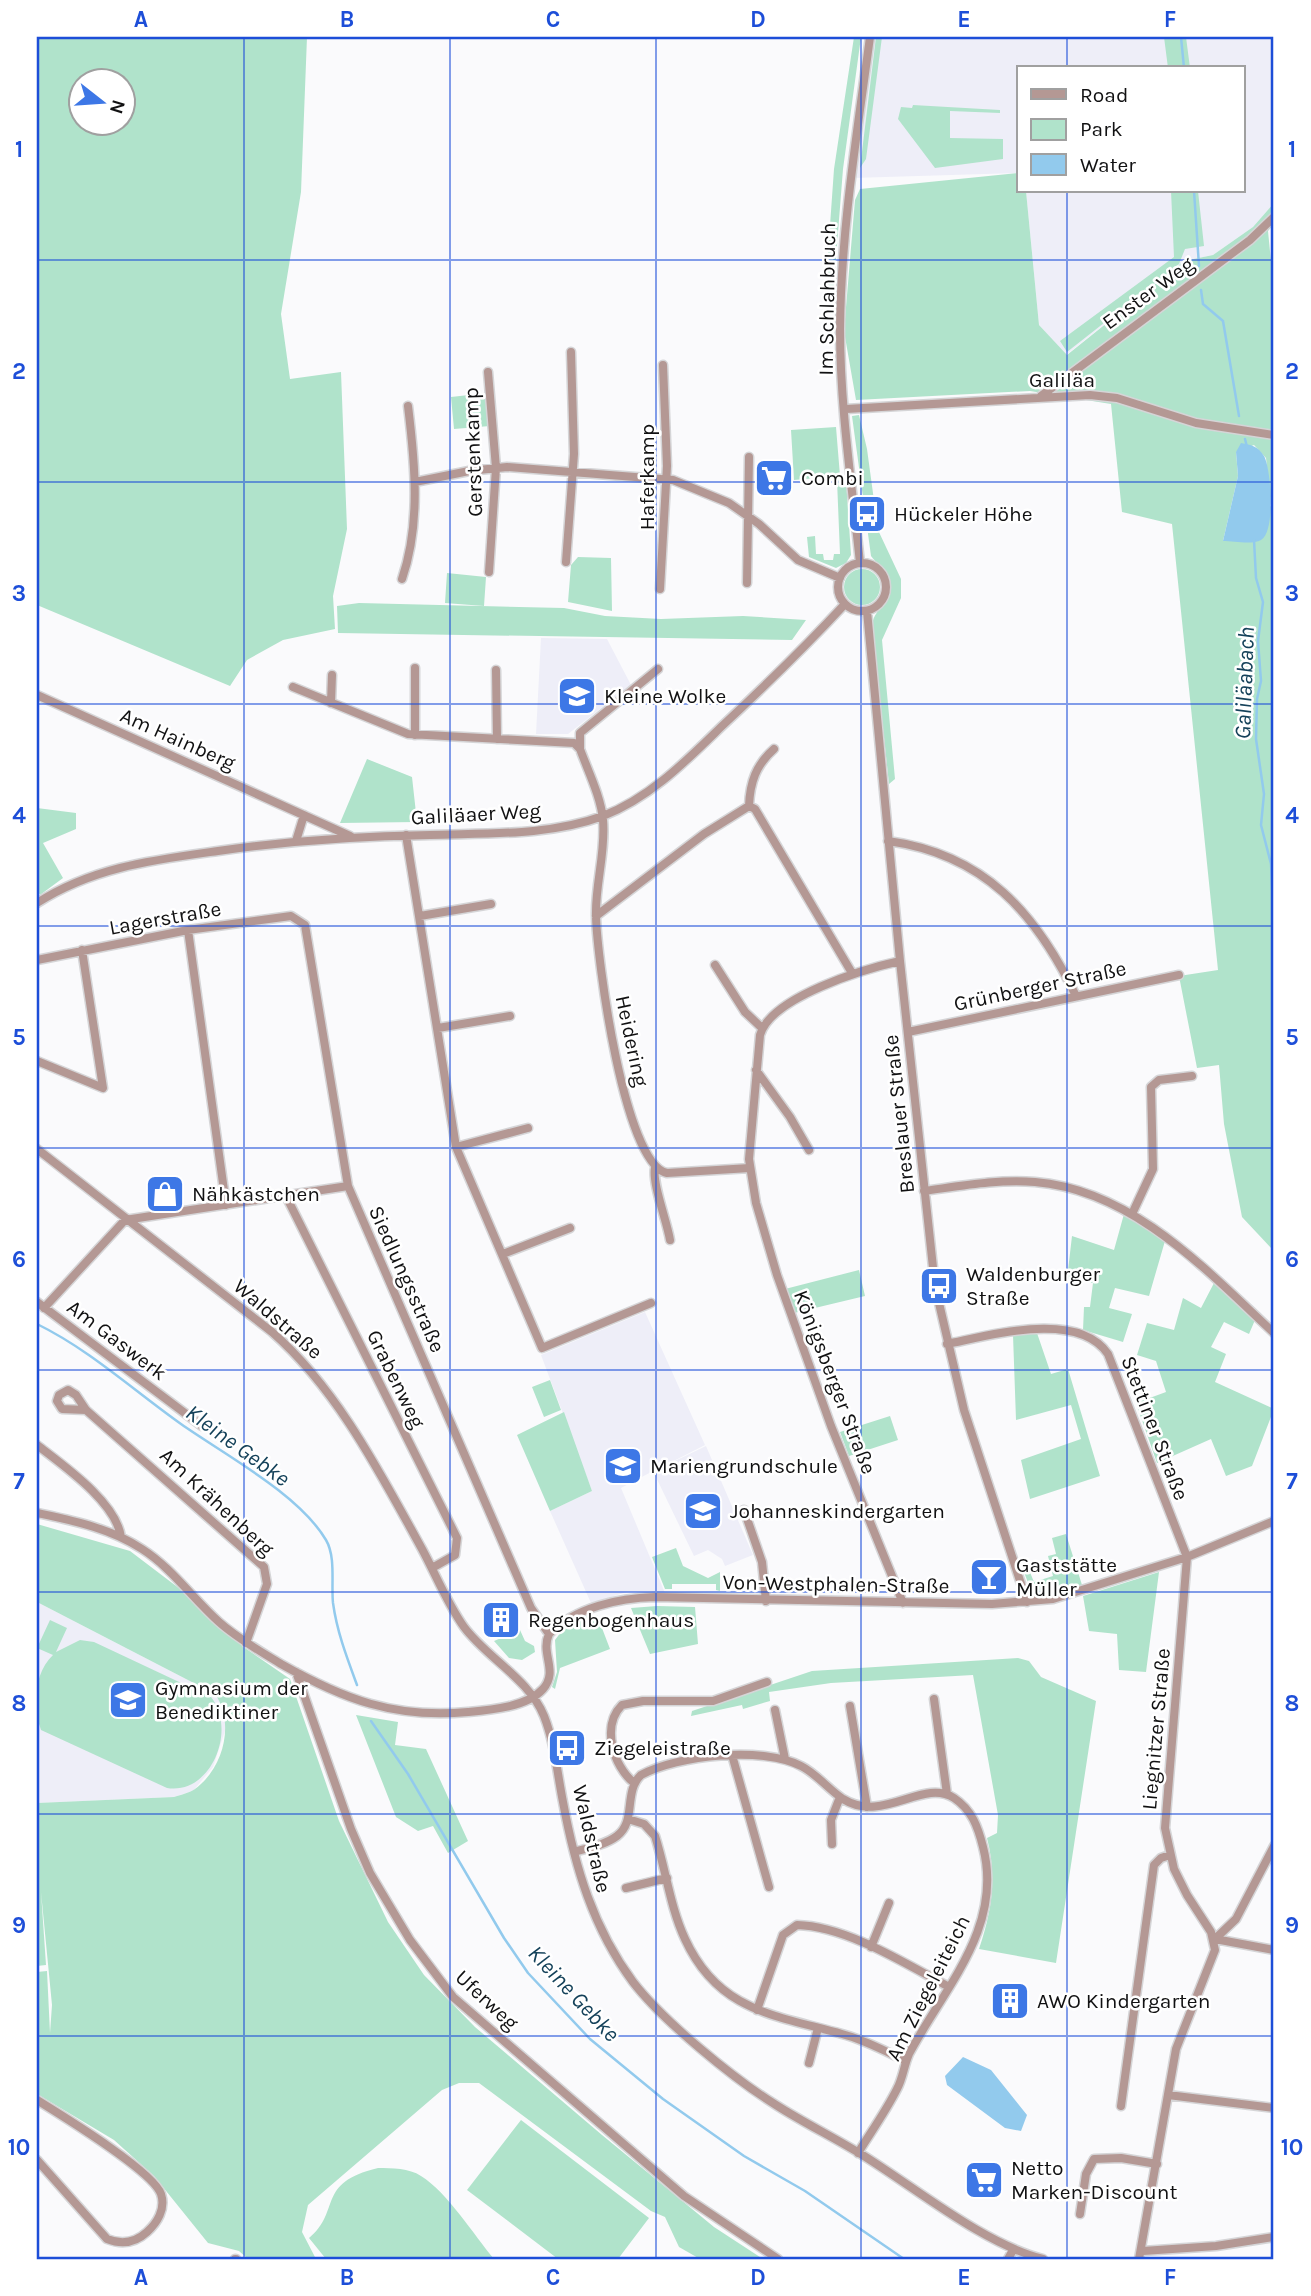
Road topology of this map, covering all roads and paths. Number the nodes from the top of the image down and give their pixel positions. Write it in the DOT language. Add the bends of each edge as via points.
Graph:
graph roads {
  1 [pos="870,37"];
  2 [pos="1274,217"];
  3 [pos="571,352"];
  4 [pos="663,365"];
  5 [pos="488,372"];
  6 [pos="1041,396"];
  7 [pos="408,406"];
  8 [pos="846,409"];
  9 [pos="1274,435"];
  10 [pos="749,457"];
  11 [pos="496,468"];
  12 [pos="573,471"];
  13 [pos="666,479"];
  14 [pos="415,482"];
  15 [pos="750,516"];
  16 [pos="566,562"];
  17 [pos="860,563"];
  18 [pos="489,572"];
  19 [pos="401,579"];
  20 [pos="840,579"];
  21 [pos="747,583"];
  22 [pos="660,589"];
  23 [pos="845,604"];
  24 [pos="867,611"];
  25 [pos="415,668"];
  26 [pos="658,669"];
  27 [pos="496,670"];
  28 [pos="332,675"];
  29 [pos="293,687"];
  30 [pos="37,695"];
  31 [pos="331,703"];
  32 [pos="415,736"];
  33 [pos="497,739"];
  34 [pos="580,749"];
  35 [pos="774,749"];
  36 [pos="750,806"];
  37 [pos="304,815"];
  38 [pos="603,816"];
  39 [pos="406,835"];
  40 [pos="352,837"];
  41 [pos="296,841"];
  42 [pos="888,842"];
  43 [pos="37,903"];
  44 [pos="491,904"];
  45 [pos="420,915"];
  46 [pos="596,916"];
  47 [pos="299,919"];
  48 [pos="188,930"];
  49 [pos="82,950"];
  50 [pos="37,960"];
  51 [pos="900,961"];
  52 [pos="715,965"];
  53 [pos="852,973"];
  54 [pos="1179,975"];
  55 [pos="1076,996"];
  56 [pos="510,1016"];
  57 [pos="438,1028"];
  58 [pos="762,1028"];
  59 [pos="908,1032"];
  60 [pos="37,1060"];
  61 [pos="757,1070"];
  62 [pos="1192,1076"];
  63 [pos="527,1128"];
  64 [pos="456,1147"];
  65 [pos="37,1149"];
  66 [pos="809,1150"];
  67 [pos="655,1168"];
  68 [pos="750,1168"];
  69 [pos="348,1185"];
  70 [pos="924,1191"];
  71 [pos="285,1194"];
  72 [pos="226,1205"];
  73 [pos="1132,1214"];
  74 [pos="125,1220"];
  75 [pos="570,1228"];
  76 [pos="670,1240"];
  77 [pos="503,1254"];
  78 [pos="652,1303"];
  79 [pos="41,1305"];
  80 [pos="1274,1333"];
  81 [pos="947,1344"];
  82 [pos="86,1409"];
  83 [pos="202,1426"];
  84 [pos="37,1445"];
  85 [pos="744,1510"];
  86 [pos="37,1513"];
  87 [pos="1274,1521"];
  88 [pos="121,1537"];
  89 [pos="1187,1556"];
  90 [pos="432,1568"];
  91 [pos="766,1601"];
  92 [pos="1027,1602"];
  93 [pos="903,1603"];
  94 [pos="549,1634"];
  95 [pos="246,1643"];
  96 [pos="296,1672"];
  97 [pos="767,1682"];
  98 [pos="533,1698"];
  99 [pos="934,1699"];
  100 [pos="850,1706"];
  101 [pos="775,1710"];
  102 [pos="732,1755"];
  103 [pos="785,1759"];
  104 [pos="634,1783"];
  105 [pos="947,1794"];
  106 [pos="840,1797"];
  107 [pos="867,1807"];
  108 [pos="628,1819"];
  109 [pos="832,1844"];
  110 [pos="1274,1846"];
  111 [pos="574,1852"];
  112 [pos="1170,1855"];
  113 [pos="667,1878"];
  114 [pos="769,1887"];
  115 [pos="626,1888"];
  116 [pos="889,1903"];
  117 [pos="1215,1939"];
  118 [pos="871,1947"];
  119 [pos="1274,1951"];
  120 [pos="949,1987"];
  121 [pos="757,2010"];
  122 [pos="818,2028"];
  123 [pos="906,2061"];
  124 [pos="809,2063"];
  125 [pos="1168,2095"];
  126 [pos="37,2100"];
  127 [pos="1121,2106"];
  128 [pos="1274,2108"];
  129 [pos="858,2153"];
  130 [pos="37,2160"];
  131 [pos="1157,2164"];
  132 [pos="1080,2214"];
  133 [pos="1274,2237"];
  134 [pos="1013,2250"];
  135 [pos="1141,2255"];
  136 [pos="778,2259"];
  137 [pos="1008,2259"];
  138 [pos="1043,2259"];
  1 -- 8 [label="street, Im Schlahbruch" via="843,253 840,340"];
  2 -- 6 [label="street, Enster Weg" via="1250,240"];
  3 -- 12 [label="street"];
  4 -- 13 [label="street, Haferkamp"];
  5 -- 11 [label="street, Gerstenkamp"];
  6 -- 8 [label="street, Galiläa"];
  6 -- 9 [label="street, Galiläa" via="1117,398 1196,423"];
  7 -- 14 [label="street"];
  8 -- 17 [label="street, Im Schlahbruch"];
  10 -- 15 [label="street"];
  11 -- 12 [label="street"];
  11 -- 14 [label="street"];
  11 -- 18 [label="street, Gerstenkamp"];
  12 -- 13 [label="street"];
  12 -- 16 [label="street"];
  13 -- 15 [label="street" via="707,492"];
  13 -- 22 [label="street, Haferkamp"];
  14 -- 19 [label="street"];
  15 -- 20 [label="street" via="798,560"];
  15 -- 21 [label="street"];
  17 -- 20 [label="street" via="848,568"];
  17 -- 24 [label="street" via="876,567 886,581 881,602"];
  20 -- 23 [label="street" via="839,592"];
  23 -- 24 [label="street"];
  23 -- 38 [label="street, Galiläaer Weg" via="797,657 675,770 644,794"];
  24 -- 42 [label="street, Breslauer Straße"];
  25 -- 32 [label="street"];
  26 -- 34 [label="street" via="580,733"];
  27 -- 33 [label="street"];
  28 -- 31 [label="street"];
  29 -- 31 [label="street"];
  30 -- 37 [label="street, Am Hainberg"];
  31 -- 32 [label="street"];
  32 -- 33 [label="street"];
  33 -- 34 [label="street" via="571,741"];
  34 -- 38 [label="street, Heidering"];
  35 -- 36 [label="street" via="754,776"];
  36 -- 46 [label="street" via="704,834"];
  36 -- 53 [label="street"];
  37 -- 40 [label="street, Am Hainberg"];
  37 -- 41 [label="street"];
  38 -- 39 [label="street, Galiläaer Weg" via="549,829"];
  38 -- 46 [label="street, Heidering"];
  39 -- 40 [label="street, Galiläaer Weg"];
  39 -- 45 [label="street"];
  40 -- 41 [label="street, Galiläaer Weg"];
  41 -- 43 [label="street, Galiläaer Weg" via="116,866"];
  42 -- 51 [label="street, Breslauer Straße"];
  42 -- 55 [label="street" via="956,860 998,889 1044,935"];
  44 -- 45 [label="street"];
  45 -- 57 [label="street"];
  46 -- 67 [label="street, Heidering" via="615,1059"];
  47 -- 48 [label="street, Lagerstraße" via="291,916"];
  47 -- 69 [label="street, Siedlungsstraße" via="308,931"];
  48 -- 49 [label="street, Lagerstraße"];
  48 -- 72 [label="street"];
  49 -- 50 [label="street, Lagerstraße"];
  49 -- 60 [label="street" via="103,1088"];
  51 -- 53 [label="street"];
  51 -- 59 [label="street, Breslauer Straße"];
  52 -- 58 [label="street" via="745,1012"];
  53 -- 58 [label="street" via="779,1010"];
  54 -- 55 [label="street, Grünberger Straße"];
  55 -- 59 [label="street, Grünberger Straße"];
  56 -- 57 [label="street"];
  57 -- 64 [label="street"];
  58 -- 61 [label="street"];
  59 -- 70 [label="street, Breslauer Straße"];
  61 -- 66 [label="street"];
  61 -- 68 [label="street"];
  62 -- 73 [label="street" via="1159,1080 1151,1087 1153,1170"];
  63 -- 64 [label="street"];
  64 -- 77 [label="street"];
  65 -- 74 [label="street, Waldstraße"];
  67 -- 68 [label="street" via="667,1173"];
  67 -- 76 [label="street, Heidering"];
  68 -- 93 [label="street, Königsberger Straße" via="758,1210 796,1330"];
  69 -- 71 [label="street"];
  69 -- 94 [label="street, Siedlungsstraße" via="531,1608"];
  70 -- 73 [label="street" via="1038,1182 1105,1201"];
  70 -- 81 [label="street, Breslauer Straße"];
  71 -- 72 [label="street"];
  71 -- 90 [label="street, Grabenweg" via="458,1542 456,1555"];
  72 -- 74 [label="street"];
  73 -- 80 [label="street" via="1189,1255"];
  74 -- 79 [label="street, Am Gaswerk"];
  74 -- 90 [label="street, Waldstraße" via="263,1325 305,1363 389,1490"];
  75 -- 77 [label="street"];
  77 -- 78 [label="street" via="542,1348"];
  79 -- 83 [label="street, Am Gaswerk"];
  81 -- 89 [label="street, Stettiner Straße" via="1039,1329 1076,1331 1100,1341"];
  81 -- 92 [label="street, Breslauer Straße"];
  82 -- 95 [label="street, Am Krähenberg" via="264,1567 267,1584"];
  84 -- 88 [label="street" via="94,1494 118,1523"];
  85 -- 91 [label="street" via="762,1562"];
  86 -- 88 [label="street"];
  87 -- 89 [label="street, Von-Westphalen-Straße"];
  88 -- 95 [label="street" via="154,1558"];
  89 -- 92 [label="street, Von-Westphalen-Straße" via="1071,1595"];
  89 -- 112 [label="street, Liegnitzer Straße" via="1180,1678 1165,1808"];
  90 -- 98 [label="street, Waldstraße" via="466,1629"];
  91 -- 93 [label="street, Von-Westphalen-Straße"];
  91 -- 94 [label="street, Von-Westphalen-Straße" via="622,1600 585,1611"];
  92 -- 93 [label="street, Von-Westphalen-Straße"];
  94 -- 98 [label="street" via="545,1648 550,1677"];
  95 -- 96 [label="street"];
  96 -- 98 [label="street" via="350,1699 418,1713 481,1711"];
  96 -- 136 [label="street, Uferweg" via="370,1873 410,1940 453,1997 684,2196"];
  97 -- 104 [label="street" via="713,1701 621,1705 611,1721 613,1742 620,1768"];
  98 -- 111 [label="street, Waldstraße" via="555,1750"];
  99 -- 105 [label="street"];
  100 -- 107 [label="street"];
  101 -- 103 [label="street"];
  102 -- 103 [label="street" via="755,1753"];
  102 -- 104 [label="street" via="650,1770"];
  102 -- 114 [label="street"];
  103 -- 106 [label="street" via="804,1767"];
  104 -- 108 [label="street"];
  105 -- 107 [label="street"];
  105 -- 120 [label="street, Am Ziegeleiteich" via="971,1812 988,1872 984,1919"];
  106 -- 107 [label="street"];
  106 -- 109 [label="street" via="831,1820"];
  108 -- 111 [label="street" via="611,1840"];
  108 -- 113 [label="street" via="652,1831"];
  110 -- 117 [label="street" via="1236,1919"];
  111 -- 129 [label="street, Waldstraße" via="594,1916 625,1971 646,1997 768,2100"];
  112 -- 117 [label="street, Liegnitzer Straße" via="1186,1895"];
  112 -- 127 [label="street" via="1154,1865"];
  113 -- 115 [label="street"];
  113 -- 121 [label="street" via="681,1929 701,1967 729,1995"];
  116 -- 118 [label="street"];
  117 -- 119 [label="street"];
  117 -- 125 [label="street" via="1212,1963 1178,2042"];
  118 -- 120 [label="street"];
  118 -- 121 [label="street" via="813,1927 790,1928"];
  120 -- 123 [label="street, Am Ziegeleiteich"];
  121 -- 122 [label="street"];
  122 -- 123 [label="street" via="868,2043"];
  122 -- 124 [label="street"];
  123 -- 129 [label="street, Am Ziegeleiteich" via="897,2091"];
  125 -- 128 [label="street"];
  125 -- 131 [label="street"];
  126 -- 130 [label="street" via="111,2149 154,2185 162,2202 158,2219 133,2241 107,2239"];
  129 -- 134 [label="street, Waldstraße"];
  131 -- 132 [label="street" via="1094,2159 1086,2174"];
  131 -- 135 [label="street"];
  133 -- 135 [label="street"];
  134 -- 137 [label="street"];
  134 -- 138 [label="street, Waldstraße"];
}
